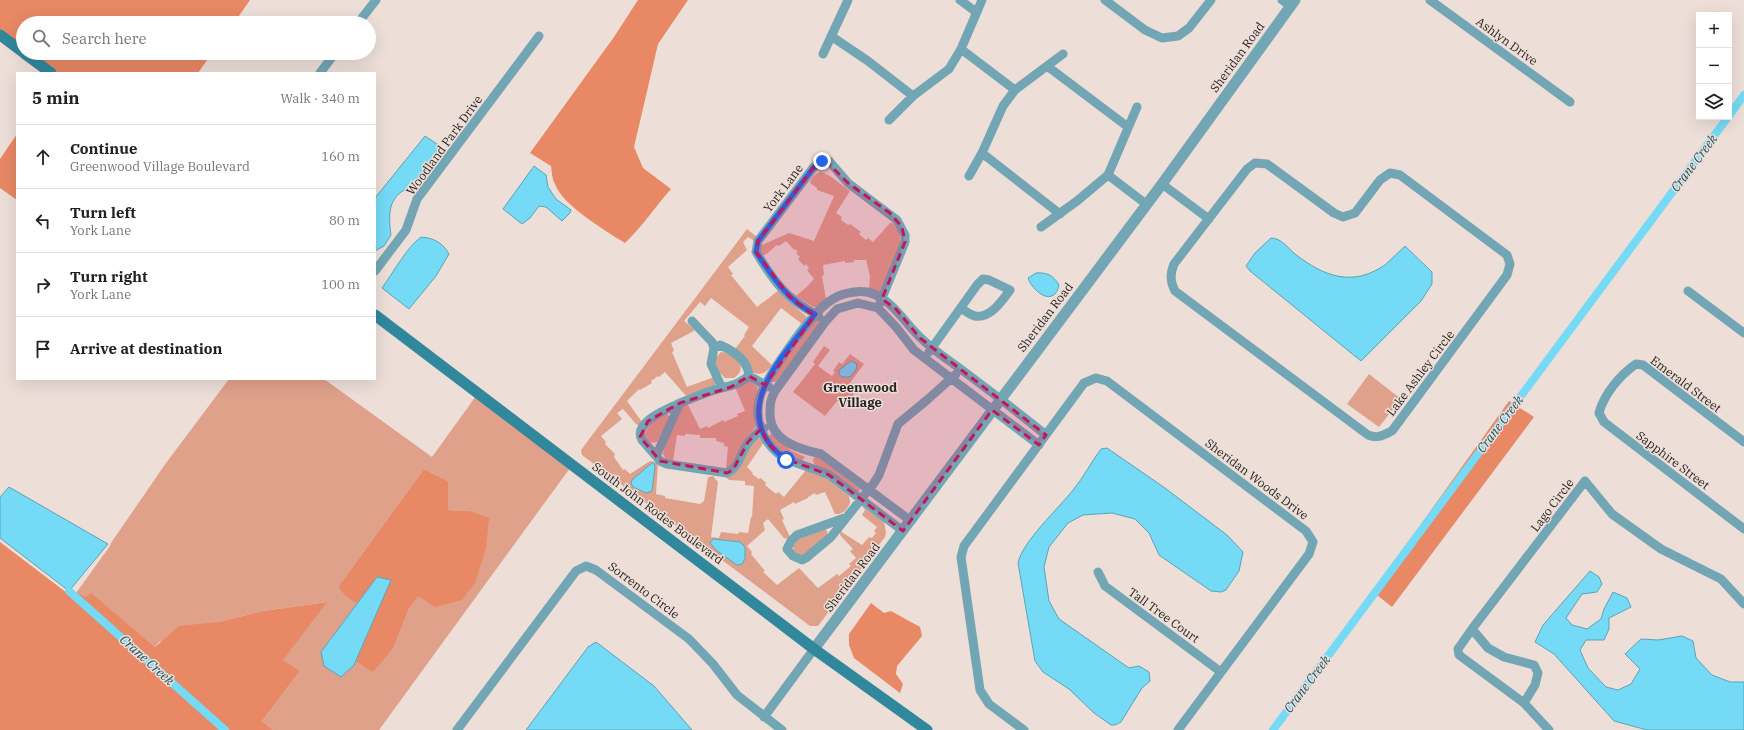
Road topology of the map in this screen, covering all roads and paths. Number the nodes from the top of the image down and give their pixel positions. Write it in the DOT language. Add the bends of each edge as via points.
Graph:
graph roads {
  1 [pos="376,0"];
  2 [pos="848,0"];
  3 [pos="960,0"];
  4 [pos="982,0"];
  5 [pos="1105,0"];
  6 [pos="1211,0"];
  7 [pos="1430,0"];
  8 [pos="1289,2"];
  9 [pos="976,12"];
  10 [pos="363,16"];
  11 [pos="0,35"];
  12 [pos="539,36"];
  13 [pos="831,36"];
  14 [pos="16,47"];
  15 [pos="962,49"];
  16 [pos="823,54"];
  17 [pos="1063,54"];
  18 [pos="33,60"];
  19 [pos="330,60"];
  20 [pos="1047,66"];
  21 [pos="49,72"];
  22 [pos="321,72"];
  23 [pos="1015,90"];
  24 [pos="913,96"];
  25 [pos="1570,102"];
  26 [pos="1137,107"];
  27 [pos="889,120"];
  28 [pos="1128,127"];
  29 [pos="982,153"];
  30 [pos="1108,175"];
  31 [pos="969,176"];
  32 [pos="1162,184"];
  33 [pos="1146,204"];
  34 [pos="1060,214"];
  35 [pos="1208,218"];
  36 [pos="1041,227"];
  37 [pos="376,270"];
  38 [pos="1688,291"];
  39 [pos="882,299"];
  40 [pos="878,308"];
  41 [pos="961,308"];
  42 [pos="815,314"];
  43 [pos="376,315"];
  44 [pos="692,321"];
  45 [pos="825,322"];
  46 [pos="1744,333"];
  47 [pos="714,348"];
  48 [pos="932,348"];
  49 [pos="925,358"];
  50 [pos="960,368"];
  51 [pos="749,376"];
  52 [pos="952,378"];
  53 [pos="765,385"];
  54 [pos="722,388"];
  55 [pos="775,391"];
  56 [pos="1000,399"];
  57 [pos="680,403"];
  58 [pos="1602,403"];
  59 [pos="992,410"];
  60 [pos="771,424"];
  61 [pos="761,430"];
  62 [pos="1046,435"];
  63 [pos="1744,442"];
  64 [pos="1039,445"];
  65 [pos="811,452"];
  66 [pos="656,456"];
  67 [pos="808,466"];
  68 [pos="869,490"];
  69 [pos="860,499"];
  70 [pos="847,517"];
  71 [pos="911,520"];
  72 [pos="1744,529"];
  73 [pos="903,531"];
  74 [pos="1098,572"];
  75 [pos="1744,604"];
  76 [pos="1472,629"];
  77 [pos="814,649"];
  78 [pos="1221,672"];
  79 [pos="1524,703"];
  80 [pos="764,717"];
  81 [pos="457,730"];
  82 [pos="782,730"];
  83 [pos="926,730"];
  84 [pos="1024,730"];
  85 [pos="1178,730"];
  86 [pos="1549,730"];
  1 -- 10 [label="street"];
  2 -- 13 [label="street"];
  3 -- 9 [label="street"];
  4 -- 9 [label="street"];
  5 -- 6 [label="street" via="1145,30 1162,38 1178,36 1189,28"];
  7 -- 25 [label="street, Ashlyn Drive"];
  8 -- 32 [label="street, Sheridan Road"];
  9 -- 15 [label="street"];
  11 -- 14 [label="main road"];
  12 -- 37 [label="street, Woodland Park Drive" via="416,199 406,230"];
  13 -- 16 [label="street"];
  13 -- 24 [label="street"];
  15 -- 23 [label="street"];
  15 -- 24 [label="street" via="949,69"];
  17 -- 20 [label="street"];
  18 -- 21 [label="main road"];
  19 -- 22 [label="street"];
  20 -- 23 [label="street"];
  20 -- 28 [label="street"];
  23 -- 29 [label="street" via="1003,106"];
  24 -- 27 [label="street"];
  26 -- 28 [label="street"];
  28 -- 30 [label="street"];
  29 -- 31 [label="street"];
  29 -- 34 [label="street"];
  30 -- 33 [label="street"];
  30 -- 34 [label="street"];
  32 -- 33 [label="street, Sheridan Road"];
  32 -- 35 [label="street"];
  33 -- 56 [label="street, Sheridan Road"];
  34 -- 36 [label="street"];
  35 -- 35 [label="street, Lake Ashley Circle" via="1174,264 1171,284 1175,291 1362,430 1375,437 1392,431 1507,275 1510,264 1506,255 1400,175 1390,173 1380,180 1355,213 1343,217 1267,164 1255,163 1247,169"];
  38 -- 46 [label="street"];
  39 -- 40 [label="street, York Lane"];
  39 -- 42 [label="street" via="867,292 844,294 828,301"];
  39 -- 42 [label="street, York Lane" via="905,242 902,227 890,213 848,183 829,161 825,160 813,168 758,241 756,252 788,296"];
  39 -- 48 [label="street" via="896,309"];
  40 -- 45 [label="street" via="858,303 837,309"];
  40 -- 49 [label="street" via="914,350"];
  41 -- 41 [label="street" via="983,279 1010,290 1000,304 987,314 973,316"];
  41 -- 48 [label="street"];
  42 -- 45 [label="street, York Lane"];
  42 -- 53 [label="street" via="768,377"];
  43 -- 77 [label="main road, South John Rodes Boulevard"];
  44 -- 47 [label="street" via="712,342"];
  45 -- 55 [label="street"];
  47 -- 51 [label="street" via="720,345 736,354 747,363"];
  47 -- 54 [label="street" via="711,364"];
  48 -- 49 [label="street"];
  48 -- 50 [label="street"];
  49 -- 52 [label="street"];
  50 -- 52 [label="street"];
  50 -- 56 [label="street"];
  51 -- 53 [label="street"];
  51 -- 54 [label="street" via="740,383"];
  52 -- 59 [label="street"];
  52 -- 68 [label="street" via="898,424 879,475"];
  53 -- 55 [label="street"];
  53 -- 61 [label="street" via="759,400 758,416"];
  54 -- 57 [label="street"];
  55 -- 60 [label="street" via="770,400"];
  56 -- 59 [label="street, Sheridan Road"];
  56 -- 62 [label="street"];
  57 -- 66 [label="street"];
  57 -- 66 [label="street" via="652,418 644,426 640,437"];
  58 -- 63 [label="street, Emerald Street" via="1624,373 1636,364 1643,365"];
  58 -- 72 [label="street, Sapphire Street" via="1599,413 1604,422"];
  59 -- 64 [label="street"];
  59 -- 71 [label="street, Sheridan Road"];
  60 -- 61 [label="street"];
  60 -- 65 [label="street" via="778,435 789,444"];
  61 -- 66 [label="street" via="748,442 733,470 727,473 667,464"];
  61 -- 67 [label="street" via="768,444 786,460"];
  62 -- 64 [label="street, Sheridan Woods Drive"];
  62 -- 78 [label="street, Sheridan Woods Drive" via="1084,382 1096,378 1107,381 1306,531 1313,542 1309,554"];
  64 -- 84 [label="street, Sheridan Woods Drive" via="964,546 961,557 980,690 990,704"];
  65 -- 67 [label="street"];
  65 -- 68 [label="street" via="821,454 832,461"];
  67 -- 69 [label="street" via="830,475"];
  68 -- 69 [label="street"];
  68 -- 71 [label="street"];
  69 -- 70 [label="street"];
  69 -- 73 [label="street"];
  70 -- 70 [label="street" via="827,541 806,558 797,559 787,549 797,535"];
  71 -- 73 [label="street, Sheridan Road"];
  73 -- 77 [label="street, Sheridan Road"];
  74 -- 78 [label="street, Tall Tree Court" via="1105,586"];
  75 -- 76 [label="street, Lago Circle" via="1721,579 1661,550 1612,514 1585,481"];
  76 -- 79 [label="street, Lago Circle" via="1458,649 1459,655"];
  76 -- 79 [label="street" via="1488,648 1504,657 1534,666 1538,673 1535,685"];
  77 -- 80 [label="street"];
  77 -- 83 [label="main road, South John Rodes Boulevard"];
  78 -- 85 [label="street, Sheridan Woods Drive"];
  79 -- 86 [label="street, Lago Circle"];
  80 -- 81 [label="street, Sorrento Circle" via="737,695 689,639 596,570 586,566 576,571"];
  80 -- 82 [label="street, Sorrento Circle"];
}
